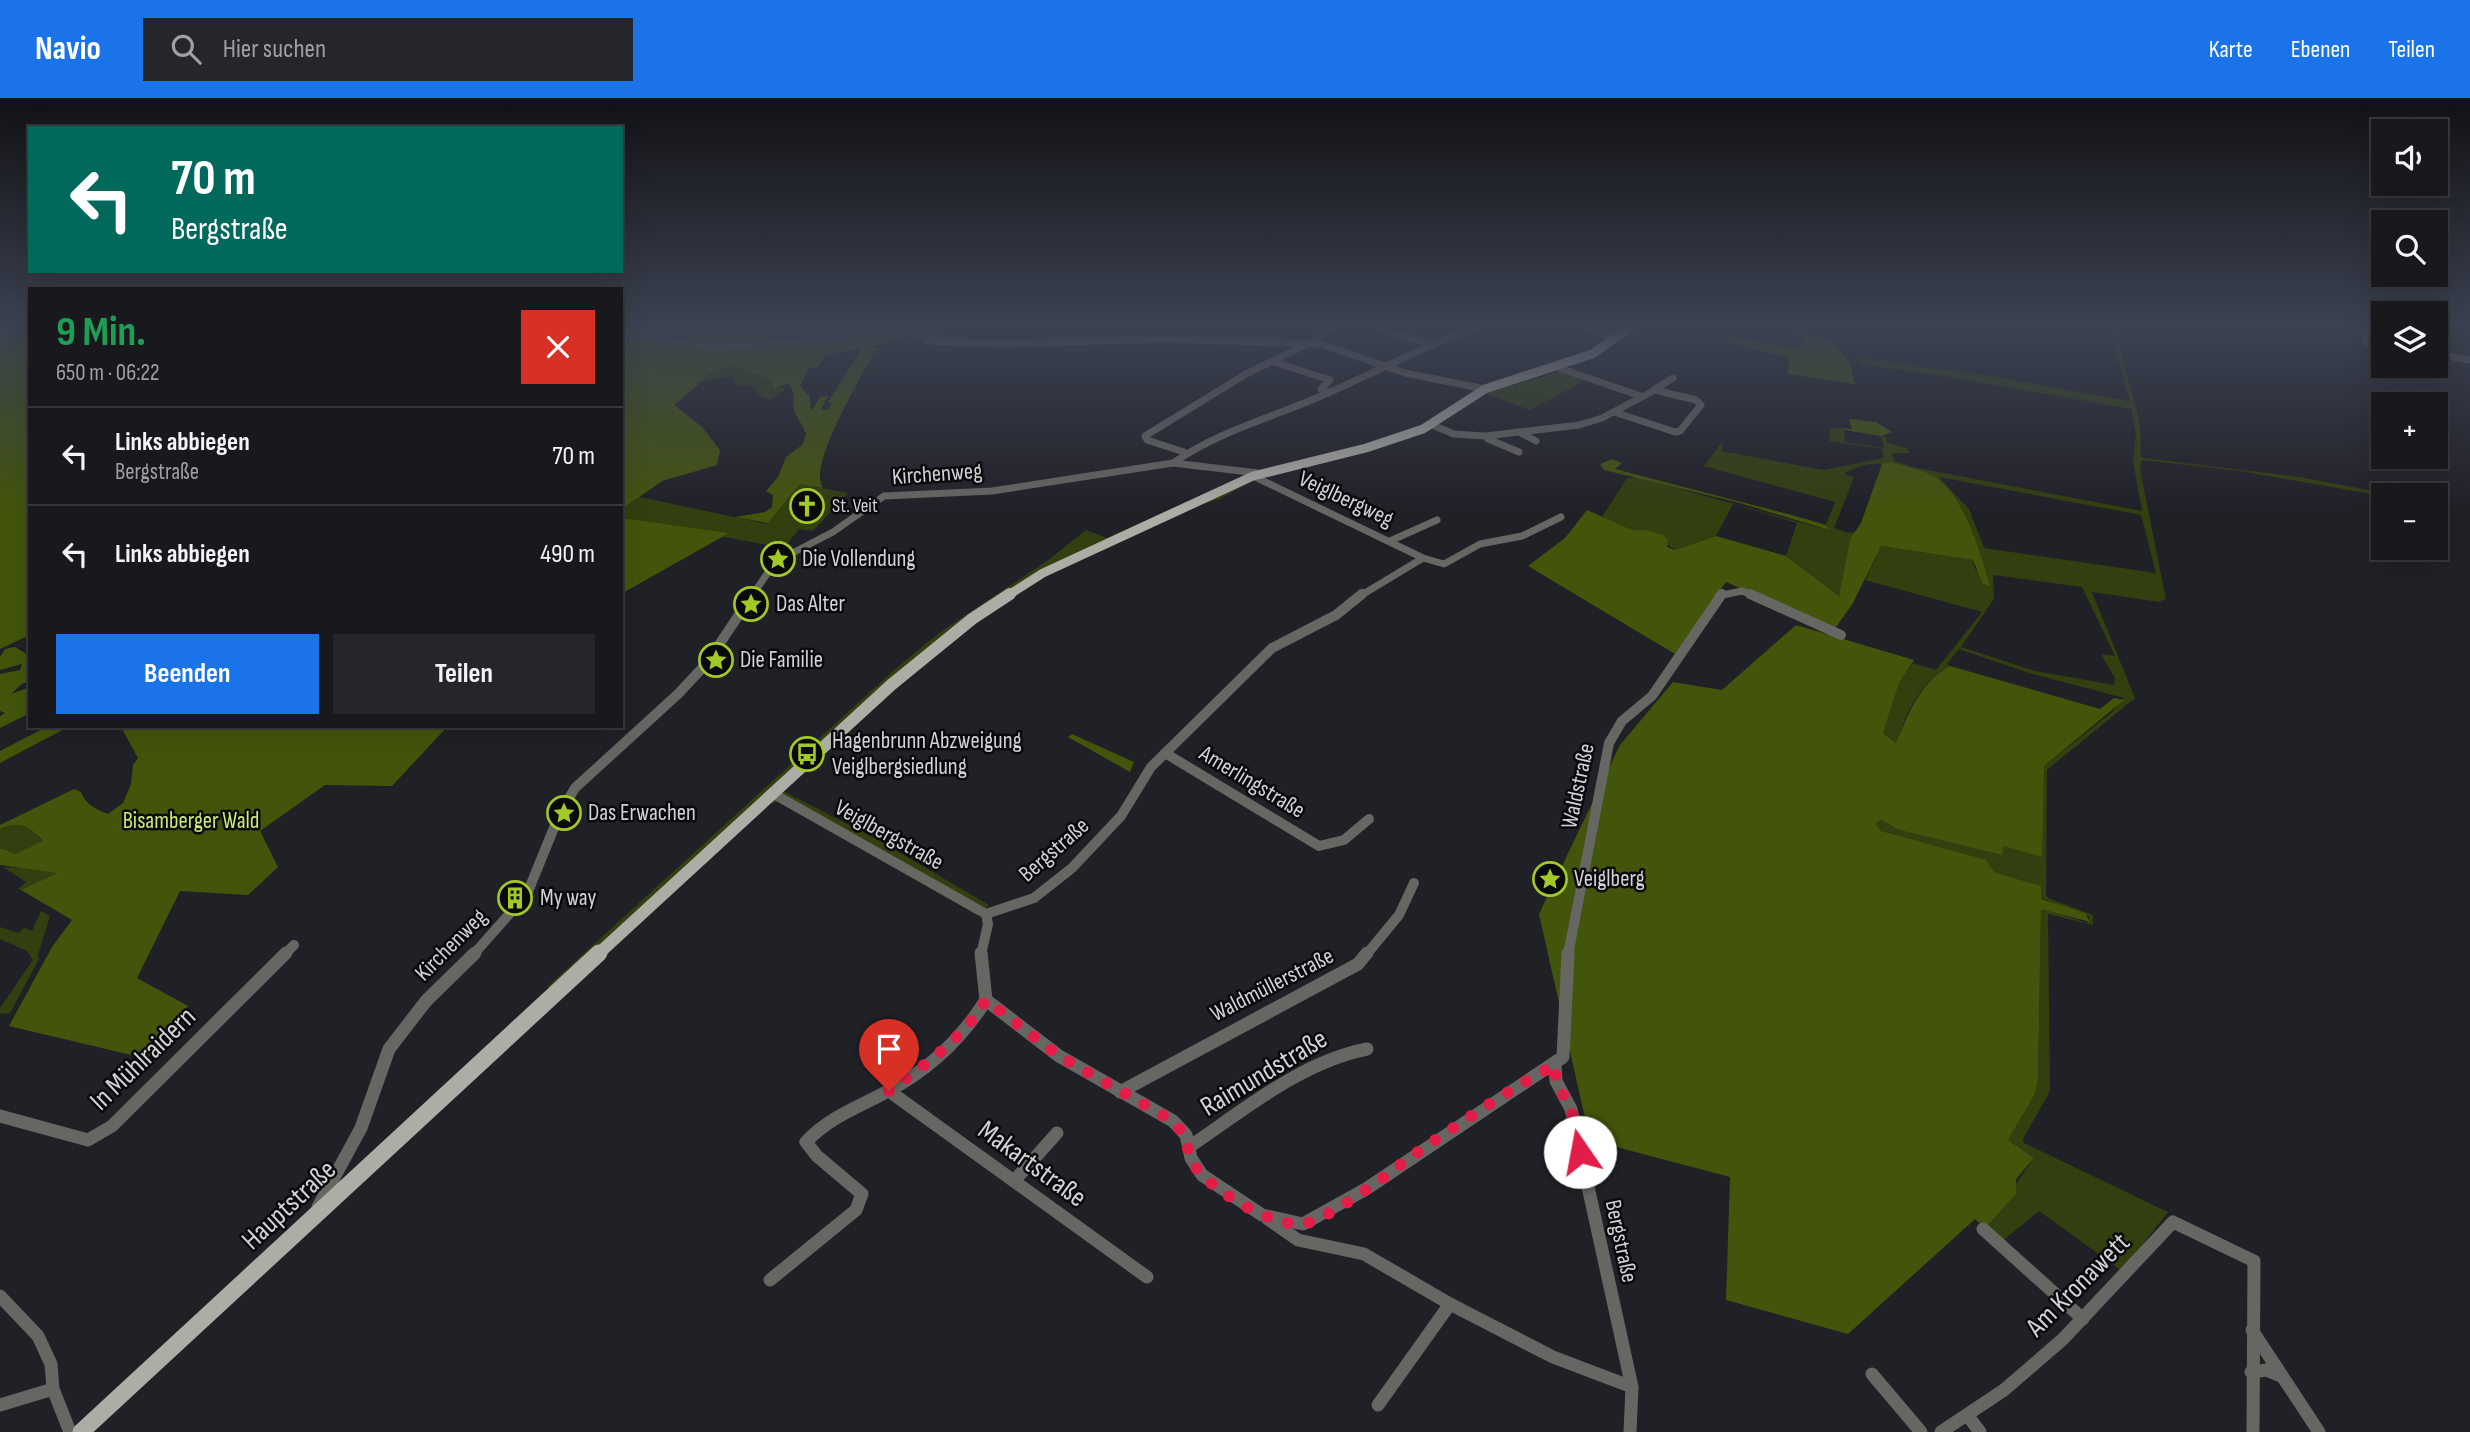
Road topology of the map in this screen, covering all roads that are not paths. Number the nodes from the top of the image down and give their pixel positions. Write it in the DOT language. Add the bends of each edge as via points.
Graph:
graph roads {
  1 [pos="1224,388"];
  2 [pos="1321,388"];
  3 [pos="1339,388"];
  4 [pos="1618,388"];
  5 [pos="1658,388"];
  6 [pos="1485,389"];
  7 [pos="1655,390"];
  8 [pos="1329,393"];
  9 [pos="1641,396"];
  10 [pos="1614,412"];
  11 [pos="1432,425"];
  12 [pos="1519,432"];
  13 [pos="1454,434"];
  14 [pos="1536,441"];
  15 [pos="1520,452"];
  16 [pos="1184,453"];
  17 [pos="1173,463"];
  18 [pos="1255,475"];
  19 [pos="1561,517"];
  20 [pos="1437,520"];
  21 [pos="1390,541"];
  22 [pos="1423,558"];
  23 [pos="1841,635"];
  24 [pos="1165,752"];
  25 [pos="772,793"];
  26 [pos="1369,820"];
  27 [pos="1414,883"];
  28 [pos="986,914"];
  29 [pos="293,945"];
  30 [pos="986,1000"];
  31 [pos="1367,1049"];
  32 [pos="1555,1065"];
  33 [pos="889,1091"];
  34 [pos="1120,1092"];
  35 [pos="0,1116"];
  36 [pos="1057,1133"];
  37 [pos="1189,1147"];
  38 [pos="1014,1181"];
  39 [pos="1262,1215"];
  40 [pos="317,1216"];
  41 [pos="1983,1229"];
  42 [pos="1147,1277"];
  43 [pos="769,1280"];
  44 [pos="0,1296"];
  45 [pos="1450,1304"];
  46 [pos="2083,1319"];
  47 [pos="2251,1330"];
  48 [pos="2251,1371"];
  49 [pos="1872,1374"];
  50 [pos="2281,1377"];
  51 [pos="1632,1387"];
  52 [pos="53,1389"];
  53 [pos="0,1405"];
  54 [pos="1378,1405"];
  55 [pos="1968,1416"];
  56 [pos="70,1432"];
  57 [pos="81,1432"];
  58 [pos="1630,1432"];
  59 [pos="1921,1432"];
  60 [pos="1941,1432"];
  61 [pos="1980,1432"];
  62 [pos="2253,1432"];
  63 [pos="2319,1432"];
  1 -- 16 [label="street" via="1146,435 1147,440"];
  2 -- 8 [label="street"];
  3 -- 8 [label="street"];
  4 -- 9 [label="street"];
  5 -- 7 [label="street"];
  6 -- 11 [label="main road, Hauptstraße"];
  7 -- 9 [label="street"];
  7 -- 10 [label="street" via="1696,400 1701,407 1675,432"];
  8 -- 16 [label="street"];
  9 -- 10 [label="street"];
  10 -- 12 [label="street" via="1592,422"];
  11 -- 13 [label="street"];
  11 -- 18 [label="main road, Hauptstraße" via="1366,448"];
  12 -- 13 [label="street"];
  12 -- 14 [label="street"];
  13 -- 15 [label="street" via="1493,440"];
  16 -- 17 [label="street"];
  17 -- 18 [label="street, Kirchenweg"];
  17 -- 40 [label="street, Kirchenweg" via="992,491 884,496 833,532 775,562 706,664 575,788 562,806 528,892 392,1042 362,1125 316,1210"];
  18 -- 21 [label="street, Veiglbergweg"];
  18 -- 25 [label="main road, Hauptstraße" via="1019,587 931,651"];
  19 -- 22 [label="street, Bergstraße" via="1522,536 1480,544 1444,564"];
  20 -- 21 [label="street"];
  21 -- 22 [label="street, Veiglbergweg"];
  22 -- 24 [label="street, Bergstraße" via="1374,585 1336,615 1272,648"];
  23 -- 32 [label="street, Waldstraße" via="1742,591 1719,595 1652,696 1622,721 1609,743 1565,968 1568,1049"];
  24 -- 26 [label="street, Amerlingstraße" via="1319,846 1344,840"];
  24 -- 28 [label="street, Bergstraße" via="1145,774 1118,821 1072,868 1034,898"];
  25 -- 28 [label="street, Veiglbergstraße"];
  25 -- 40 [label="main road, Hauptstraße"];
  27 -- 34 [label="street, Waldmüllerstraße" via="1399,915 1358,964"];
  28 -- 30 [label="street" via="981,953"];
  29 -- 35 [label="street, In Mühlraidern" via="96,1137 80,1139"];
  30 -- 33 [label="street" via="940,1052"];
  30 -- 34 [label="street" via="1047,1048"];
  31 -- 37 [label="street, Raimundstraße" via="1326,1060"];
  32 -- 39 [label="street" via="1311,1222 1295,1224"];
  32 -- 51 [label="street, Bergstraße" via="1556,1082 1571,1109"];
  33 -- 38 [label="street, Makartstraße"];
  33 -- 43 [label="street" via="819,1127 806,1142 862,1194 856,1210"];
  34 -- 37 [label="street" via="1173,1121 1186,1135"];
  36 -- 38 [label="street"];
  37 -- 39 [label="street" via="1202,1175"];
  38 -- 42 [label="street, Makartstraße"];
  39 -- 45 [label="street" via="1298,1240 1364,1254"];
  40 -- 57 [label="main road, Hauptstraße"];
  41 -- 46 [label="street"];
  44 -- 52 [label="street" via="38,1336 51,1364"];
  45 -- 51 [label="street" via="1553,1357"];
  45 -- 54 [label="street"];
  46 -- 47 [label="street, Am Kronawett" via="2173,1222 2254,1261"];
  46 -- 55 [label="street, Am Kronawett" via="2021,1376"];
  47 -- 48 [label="street"];
  47 -- 50 [label="street"];
  48 -- 50 [label="street" via="2266,1370"];
  48 -- 62 [label="street"];
  49 -- 59 [label="street"];
  50 -- 63 [label="street"];
  51 -- 58 [label="street"];
  52 -- 53 [label="street"];
  52 -- 56 [label="street"];
  55 -- 60 [label="street, Am Kronawett"];
  55 -- 61 [label="street"];
}
